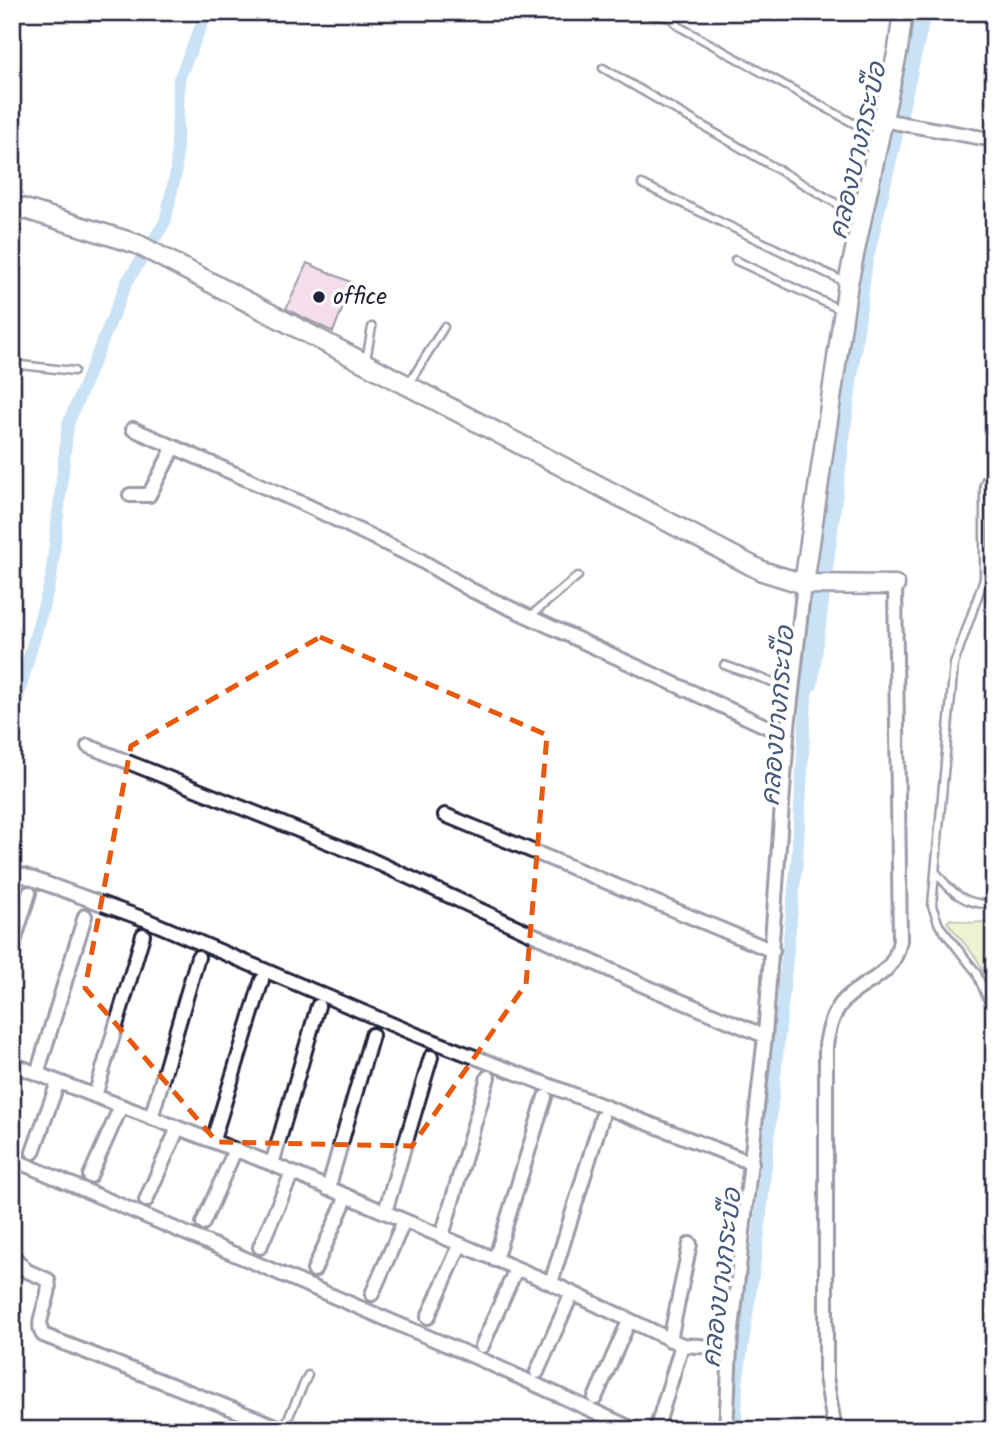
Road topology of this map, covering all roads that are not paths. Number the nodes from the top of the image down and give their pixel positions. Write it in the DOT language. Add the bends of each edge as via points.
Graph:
graph roads {
  1 [pos="635,12"];
  2 [pos="903,12"];
  3 [pos="666,15"];
  4 [pos="603,68"];
  5 [pos="884,123"];
  6 [pos="994,140"];
  7 [pos="642,184"];
  8 [pos="12,205"];
  9 [pos="862,218"];
  10 [pos="735,260"];
  11 [pos="848,283"];
  12 [pos="844,312"];
  13 [pos="372,327"];
  14 [pos="444,327"];
  15 [pos="12,363"];
  16 [pos="366,365"];
  17 [pos="74,371"];
  18 [pos="407,387"];
  19 [pos="133,429"];
  20 [pos="174,447"];
  21 [pos="994,458"];
  22 [pos="130,495"];
  23 [pos="578,576"];
  24 [pos="804,584"];
  25 [pos="895,585"];
  26 [pos="529,617"];
  27 [pos="724,666"];
  28 [pos="792,689"];
  29 [pos="787,736"];
  30 [pos="88,746"];
  31 [pos="444,815"];
  32 [pos="936,872"];
  33 [pos="22,875"];
  34 [pos="29,893"];
  35 [pos="994,904"];
  36 [pos="85,916"];
  37 [pos="143,935"];
  38 [pos="12,948"];
  39 [pos="773,951"];
  40 [pos="198,957"];
  41 [pos="262,980"];
  42 [pos="318,1006"];
  43 [pos="994,1015"];
  44 [pos="372,1035"];
  45 [pos="765,1036"];
  46 [pos="431,1057"];
  47 [pos="12,1064"];
  48 [pos="37,1074"];
  49 [pos="488,1077"];
  50 [pos="58,1082"];
  51 [pos="95,1096"];
  52 [pos="545,1097"];
  53 [pos="121,1106"];
  54 [pos="602,1117"];
  55 [pos="151,1118"];
  56 [pos="178,1128"];
  57 [pos="214,1140"];
  58 [pos="235,1150"];
  59 [pos="33,1152"];
  60 [pos="12,1159"];
  61 [pos="751,1163"];
  62 [pos="272,1164"];
  63 [pos="292,1173"];
  64 [pos="90,1176"];
  65 [pos="328,1189"];
  66 [pos="347,1196"];
  67 [pos="146,1200"];
  68 [pos="385,1212"];
  69 [pos="404,1221"];
  70 [pos="203,1223"];
  71 [pos="442,1237"];
  72 [pos="690,1244"];
  73 [pos="460,1245"];
  74 [pos="260,1247"];
  75 [pos="12,1255"];
  76 [pos="495,1260"];
  77 [pos="516,1269"];
  78 [pos="314,1270"];
  79 [pos="551,1283"];
  80 [pos="572,1293"];
  81 [pos="372,1294"];
  82 [pos="428,1317"];
  83 [pos="629,1321"];
  84 [pos="676,1342"];
  85 [pos="482,1346"];
  86 [pos="730,1348"];
  87 [pos="537,1372"];
  88 [pos="308,1375"];
  89 [pos="595,1398"];
  90 [pos="285,1429"];
  91 [pos="635,1430"];
  92 [pos="656,1430"];
  93 [pos="726,1430"];
  94 [pos="835,1430"];
  1 -- 3 [label="lane"];
  2 -- 5 [label="street"];
  3 -- 5 [label="lane" via="853,123"];
  4 -- 9 [label="lane"];
  5 -- 6 [label="street"];
  5 -- 9 [label="street"];
  7 -- 11 [label="lane"];
  8 -- 16 [label="street" via="137,244"];
  9 -- 11 [label="street"];
  10 -- 12 [label="lane"];
  11 -- 12 [label="street"];
  12 -- 24 [label="street"];
  13 -- 16 [label="lane"];
  14 -- 18 [label="lane"];
  15 -- 17 [label="lane"];
  16 -- 18 [label="street"];
  18 -- 24 [label="street" via="762,571"];
  19 -- 20 [label="street"];
  20 -- 22 [label="street" via="149,495"];
  20 -- 26 [label="street" via="308,506"];
  21 -- 32 [label="lane" via="984,485 984,579 954,664"];
  23 -- 26 [label="lane"];
  24 -- 25 [label="street"];
  24 -- 28 [label="street"];
  25 -- 94 [label="street" via="899,951 884,974 842,1003 826,1045 826,1377"];
  26 -- 29 [label="street"];
  27 -- 28 [label="lane"];
  28 -- 29 [label="street"];
  29 -- 39 [label="street"];
  30 -- 45 [label="street" via="365,857"];
  31 -- 39 [label="street"];
  32 -- 35 [label="lane" via="961,898"];
  32 -- 43 [label="lane" via="932,905 936,919 970,961"];
  33 -- 61 [label="street" via="144,919 417,1035"];
  34 -- 38 [label="street"];
  36 -- 48 [label="street"];
  37 -- 51 [label="street"];
  39 -- 45 [label="street"];
  40 -- 55 [label="street"];
  41 -- 57 [label="street"];
  42 -- 62 [label="street"];
  44 -- 65 [label="street"];
  45 -- 61 [label="street"];
  46 -- 68 [label="street"];
  47 -- 48 [label="street"];
  48 -- 50 [label="street"];
  49 -- 71 [label="street"];
  50 -- 51 [label="street"];
  50 -- 59 [label="street"];
  51 -- 53 [label="street"];
  52 -- 76 [label="street"];
  53 -- 55 [label="street"];
  53 -- 64 [label="street"];
  54 -- 79 [label="street"];
  55 -- 56 [label="street"];
  56 -- 57 [label="street"];
  56 -- 67 [label="street"];
  57 -- 58 [label="street"];
  58 -- 62 [label="street"];
  58 -- 70 [label="street"];
  60 -- 91 [label="street"];
  61 -- 86 [label="street"];
  62 -- 63 [label="street"];
  63 -- 65 [label="street"];
  63 -- 74 [label="street"];
  65 -- 66 [label="street"];
  66 -- 68 [label="street"];
  66 -- 78 [label="street"];
  68 -- 69 [label="street"];
  69 -- 71 [label="street"];
  69 -- 81 [label="street"];
  71 -- 73 [label="street"];
  72 -- 84 [label="street"];
  73 -- 76 [label="street"];
  73 -- 82 [label="street"];
  75 -- 90 [label="street" via="27,1270 48,1280 50,1293 40,1324 43,1335"];
  76 -- 77 [label="street"];
  77 -- 79 [label="street"];
  77 -- 85 [label="street"];
  79 -- 80 [label="street"];
  80 -- 83 [label="street"];
  80 -- 87 [label="street"];
  83 -- 84 [label="street"];
  83 -- 89 [label="street"];
  84 -- 86 [label="street"];
  84 -- 92 [label="street"];
  86 -- 93 [label="street"];
  88 -- 90 [label="lane"];
}
